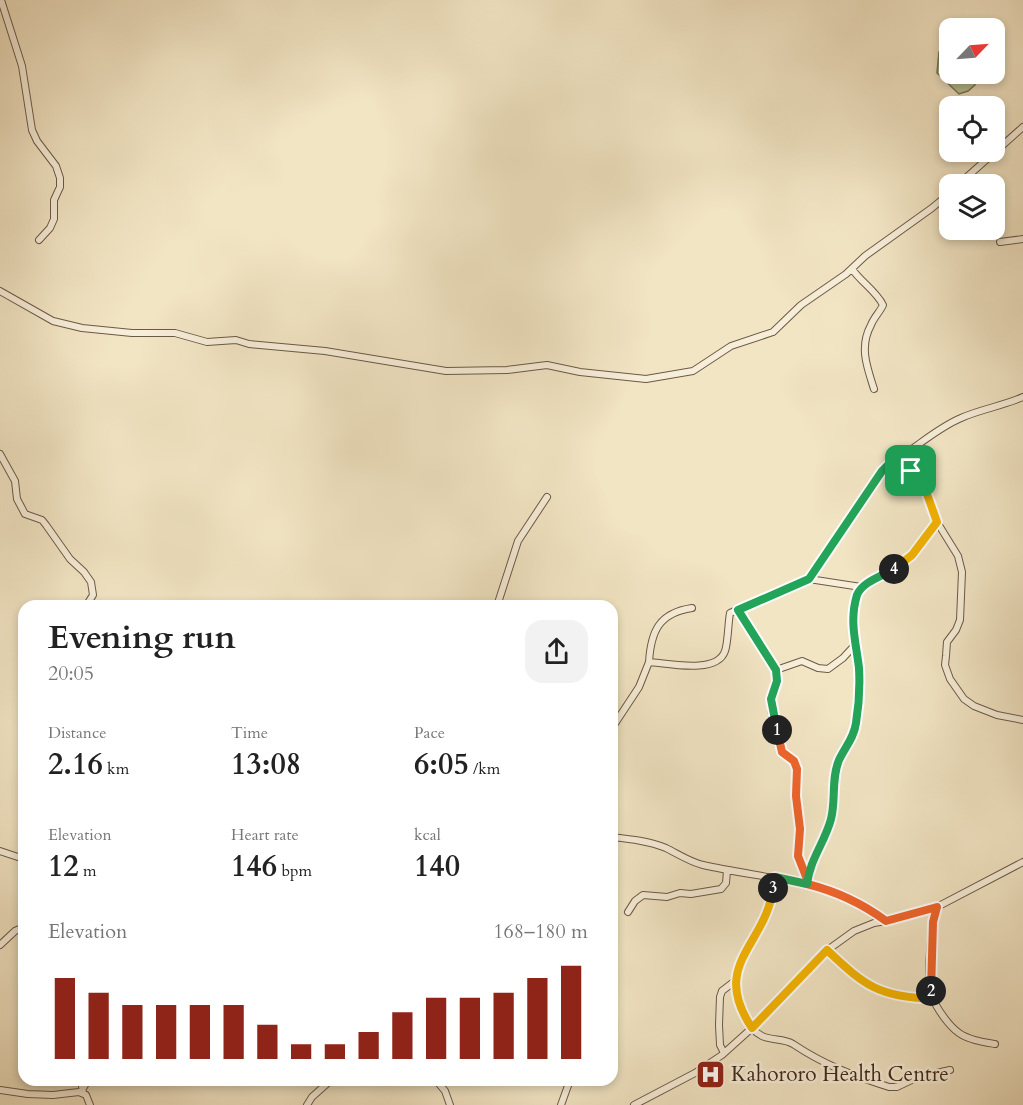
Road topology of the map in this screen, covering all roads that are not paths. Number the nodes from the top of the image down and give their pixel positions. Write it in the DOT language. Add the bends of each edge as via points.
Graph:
graph roads {
  1 [pos="1,0"];
  2 [pos="1023,127"];
  3 [pos="970,174"];
  4 [pos="939,202"];
  5 [pos="39,240"];
  6 [pos="1023,240"];
  7 [pos="1000,242"];
  8 [pos="852,269"];
  9 [pos="0,291"];
  10 [pos="874,389"];
  11 [pos="1023,397"];
  12 [pos="0,454"];
  13 [pos="906,454"];
  14 [pos="547,497"];
  15 [pos="937,522"];
  16 [pos="809,579"];
  17 [pos="861,587"];
  18 [pos="90,600"];
  19 [pos="498,600"];
  20 [pos="692,608"];
  21 [pos="738,610"];
  22 [pos="855,645"];
  23 [pos="649,662"];
  24 [pos="776,670"];
  25 [pos="618,719"];
  26 [pos="1023,720"];
  27 [pos="618,838"];
  28 [pos="0,851"];
  29 [pos="18,858"];
  30 [pos="1023,862"];
  31 [pos="727,870"];
  32 [pos="775,877"];
  33 [pos="807,881"];
  34 [pos="937,907"];
  35 [pos="628,912"];
  36 [pos="886,921"];
  37 [pos="18,932"];
  38 [pos="0,945"];
  39 [pos="827,950"];
  40 [pos="735,981"];
  41 [pos="933,999"];
  42 [pos="752,1028"];
  43 [pos="995,1044"];
  44 [pos="724,1053"];
  45 [pos="950,1070"];
  46 [pos="82,1086"];
  47 [pos="86,1086"];
  48 [pos="324,1086"];
  49 [pos="441,1086"];
  50 [pos="568,1086"];
  51 [pos="0,1090"];
  52 [pos="83,1092"];
  53 [pos="90,1105"];
  54 [pos="307,1105"];
  55 [pos="450,1105"];
  56 [pos="561,1105"];
  57 [pos="634,1105"];
  1 -- 5 [label="street" via="22,66 32,130 60,178 54,219"];
  2 -- 3 [label="street"];
  4 -- 8 [label="street"];
  6 -- 7 [label="street"];
  8 -- 9 [label="street" via="801,305 774,332 730,346 693,371 646,379 547,365 446,371 236,340 207,342 175,333 82,328 53,321"];
  8 -- 10 [label="street" via="883,304 865,341 866,364"];
  11 -- 13 [label="street" via="954,421"];
  12 -- 18 [label="street" via="15,481 17,499 25,514 42,520 92,582"];
  13 -- 15 [label="street" via="906,464 927,494"];
  13 -- 16 [label="street" via="882,471"];
  14 -- 19 [label="street" via="518,541"];
  15 -- 17 [label="street" via="904,562"];
  15 -- 26 [label="street" via="958,556 962,572 960,620 947,642 945,665 950,679 969,703 997,715"];
  16 -- 17 [label="street"];
  16 -- 21 [label="street"];
  17 -- 22 [label="street" via="853,618"];
  20 -- 23 [label="street" via="677,610 661,623 650,641"];
  21 -- 23 [label="street" via="730,613 725,652 717,660 694,667"];
  21 -- 24 [label="street"];
  22 -- 24 [label="street" via="828,669 802,661"];
  22 -- 33 [label="street" via="860,681 854,735 839,760 830,821"];
  23 -- 25 [label="street"];
  24 -- 33 [label="street" via="772,712 782,752 794,761 797,769 798,856"];
  27 -- 31 [label="street" via="647,842 701,865"];
  28 -- 29 [label="street"];
  30 -- 34 [label="street"];
  31 -- 32 [label="street"];
  31 -- 35 [label="street" via="721,889 667,897 643,895"];
  32 -- 33 [label="street"];
  32 -- 40 [label="street" via="766,912"];
  33 -- 36 [label="street"];
  34 -- 36 [label="street"];
  34 -- 41 [label="street" via="930,962"];
  36 -- 39 [label="street" via="854,931"];
  37 -- 38 [label="street"];
  39 -- 41 [label="street" via="851,974 883,993"];
  39 -- 42 [label="street"];
  40 -- 42 [label="street" via="743,1014"];
  40 -- 44 [label="street" via="722,990 720,997 719,1035"];
  41 -- 43 [label="street" via="961,1035"];
  42 -- 44 [label="street"];
  42 -- 45 [label="street" via="837,1070 889,1087"];
  44 -- 57 [label="street"];
  46 -- 52 [label="street"];
  47 -- 52 [label="street"];
  48 -- 54 [label="street"];
  49 -- 55 [label="street"];
  50 -- 56 [label="street"];
  51 -- 52 [label="street" via="34,1094"];
  52 -- 53 [label="street"];
}
